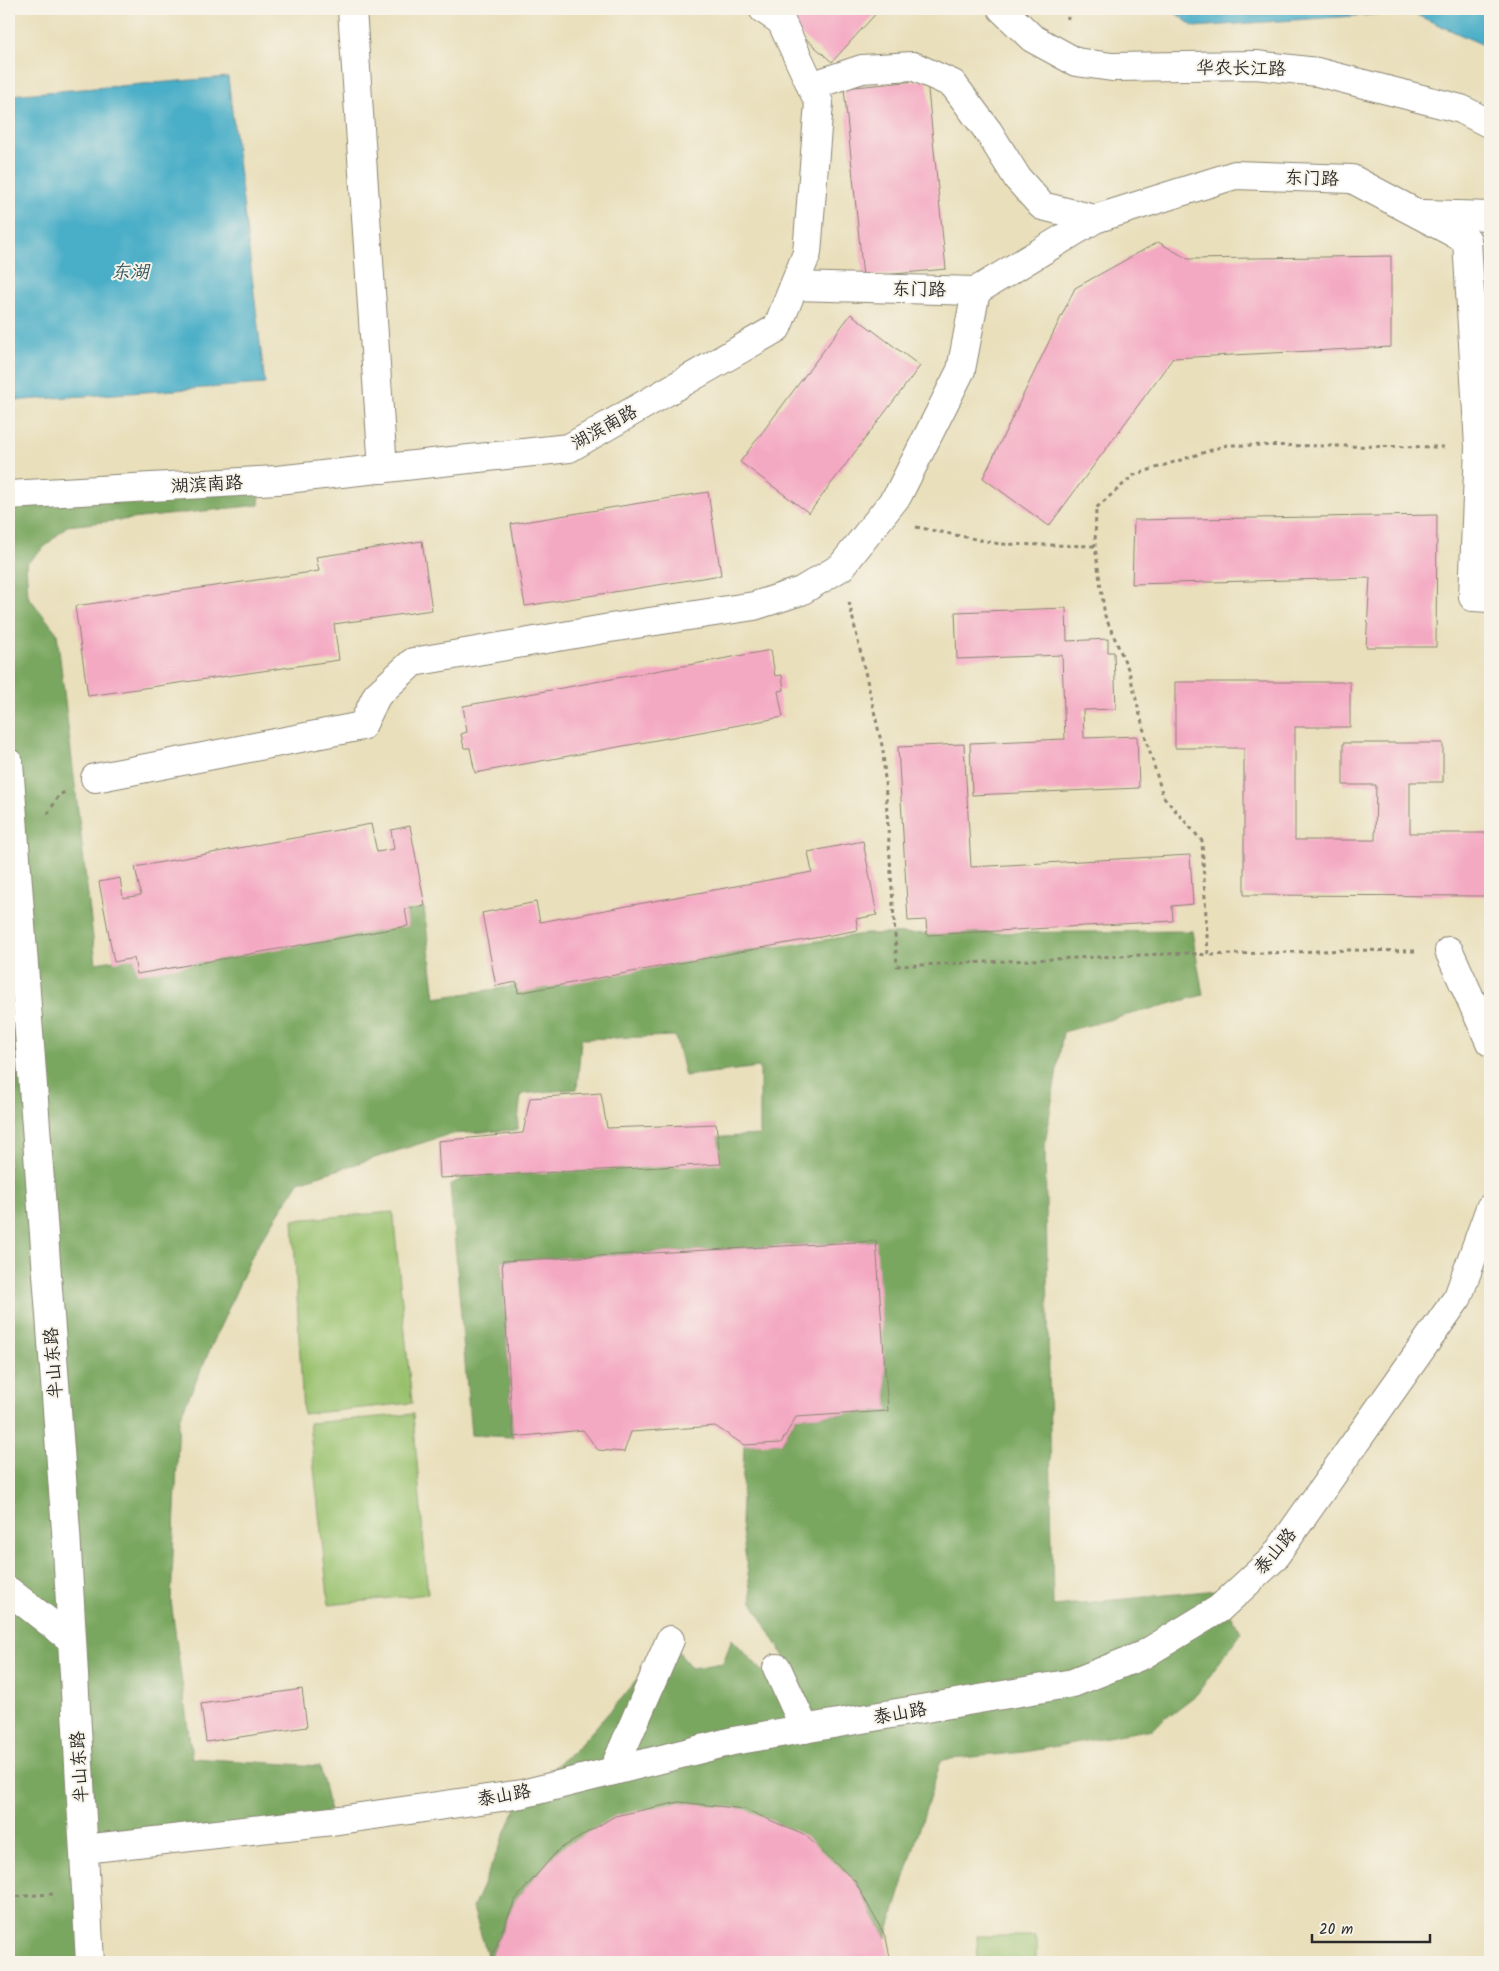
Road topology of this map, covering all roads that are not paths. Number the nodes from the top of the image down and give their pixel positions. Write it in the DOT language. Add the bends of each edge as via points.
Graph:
graph roads {
  1 [pos="352,9"];
  2 [pos="763,9"];
  3 [pos="1002,9"];
  4 [pos="811,86"];
  5 [pos="1490,124"];
  6 [pos="1418,214"];
  7 [pos="1490,216"];
  8 [pos="1095,219"];
  9 [pos="794,286"];
  10 [pos="976,291"];
  11 [pos="383,469"];
  12 [pos="9,495"];
  13 [pos="1490,598"];
  14 [pos="9,763"];
  15 [pos="95,778"];
  16 [pos="1449,951"];
  17 [pos="1490,1042"];
  18 [pos="1490,1208"];
  19 [pos="9,1592"];
  20 [pos="72,1640"];
  21 [pos="670,1640"];
  22 [pos="776,1668"];
  23 [pos="805,1729"];
  24 [pos="613,1771"];
  25 [pos="84,1849"];
  26 [pos="90,1962"];
  1 -- 11 [label="street"];
  2 -- 4 [label="street, 湖滨南路" via="781,21"];
  3 -- 5 [label="street, 华农长江路" via="1032,38 1076,62 1112,67 1256,65 1317,72 1462,109"];
  4 -- 8 [label="street" via="862,69 913,66 953,84 1018,179 1042,206"];
  4 -- 9 [label="street, 湖滨南路" via="819,103 807,253"];
  6 -- 7 [label="street"];
  6 -- 8 [label="street, 东门路" via="1352,179 1235,175"];
  6 -- 13 [label="street, 东门路" via="1467,240 1480,447 1473,597"];
  8 -- 10 [label="street, 东门路"];
  9 -- 10 [label="street, 东门路"];
  9 -- 11 [label="street, 湖滨南路" via="776,328 569,448"];
  10 -- 15 [label="street" via="961,370 898,495 841,567 801,591 754,606 413,662 377,695 362,726"];
  11 -- 12 [label="street, 湖滨南路" via="277,480"];
  14 -- 20 [label="street, 半山东路"];
  16 -- 17 [label="street"];
  18 -- 23 [label="street, 泰山路" via="1458,1297 1273,1559 1219,1609 1143,1655 1073,1683"];
  19 -- 20 [label="street"];
  20 -- 25 [label="street, 半山东路"];
  21 -- 24 [label="street"];
  22 -- 23 [label="street"];
  23 -- 24 [label="street, 泰山路" via="733,1741"];
  24 -- 25 [label="street, 泰山路" via="522,1794 332,1821"];
  25 -- 26 [label="street, 半山东路"];
}
